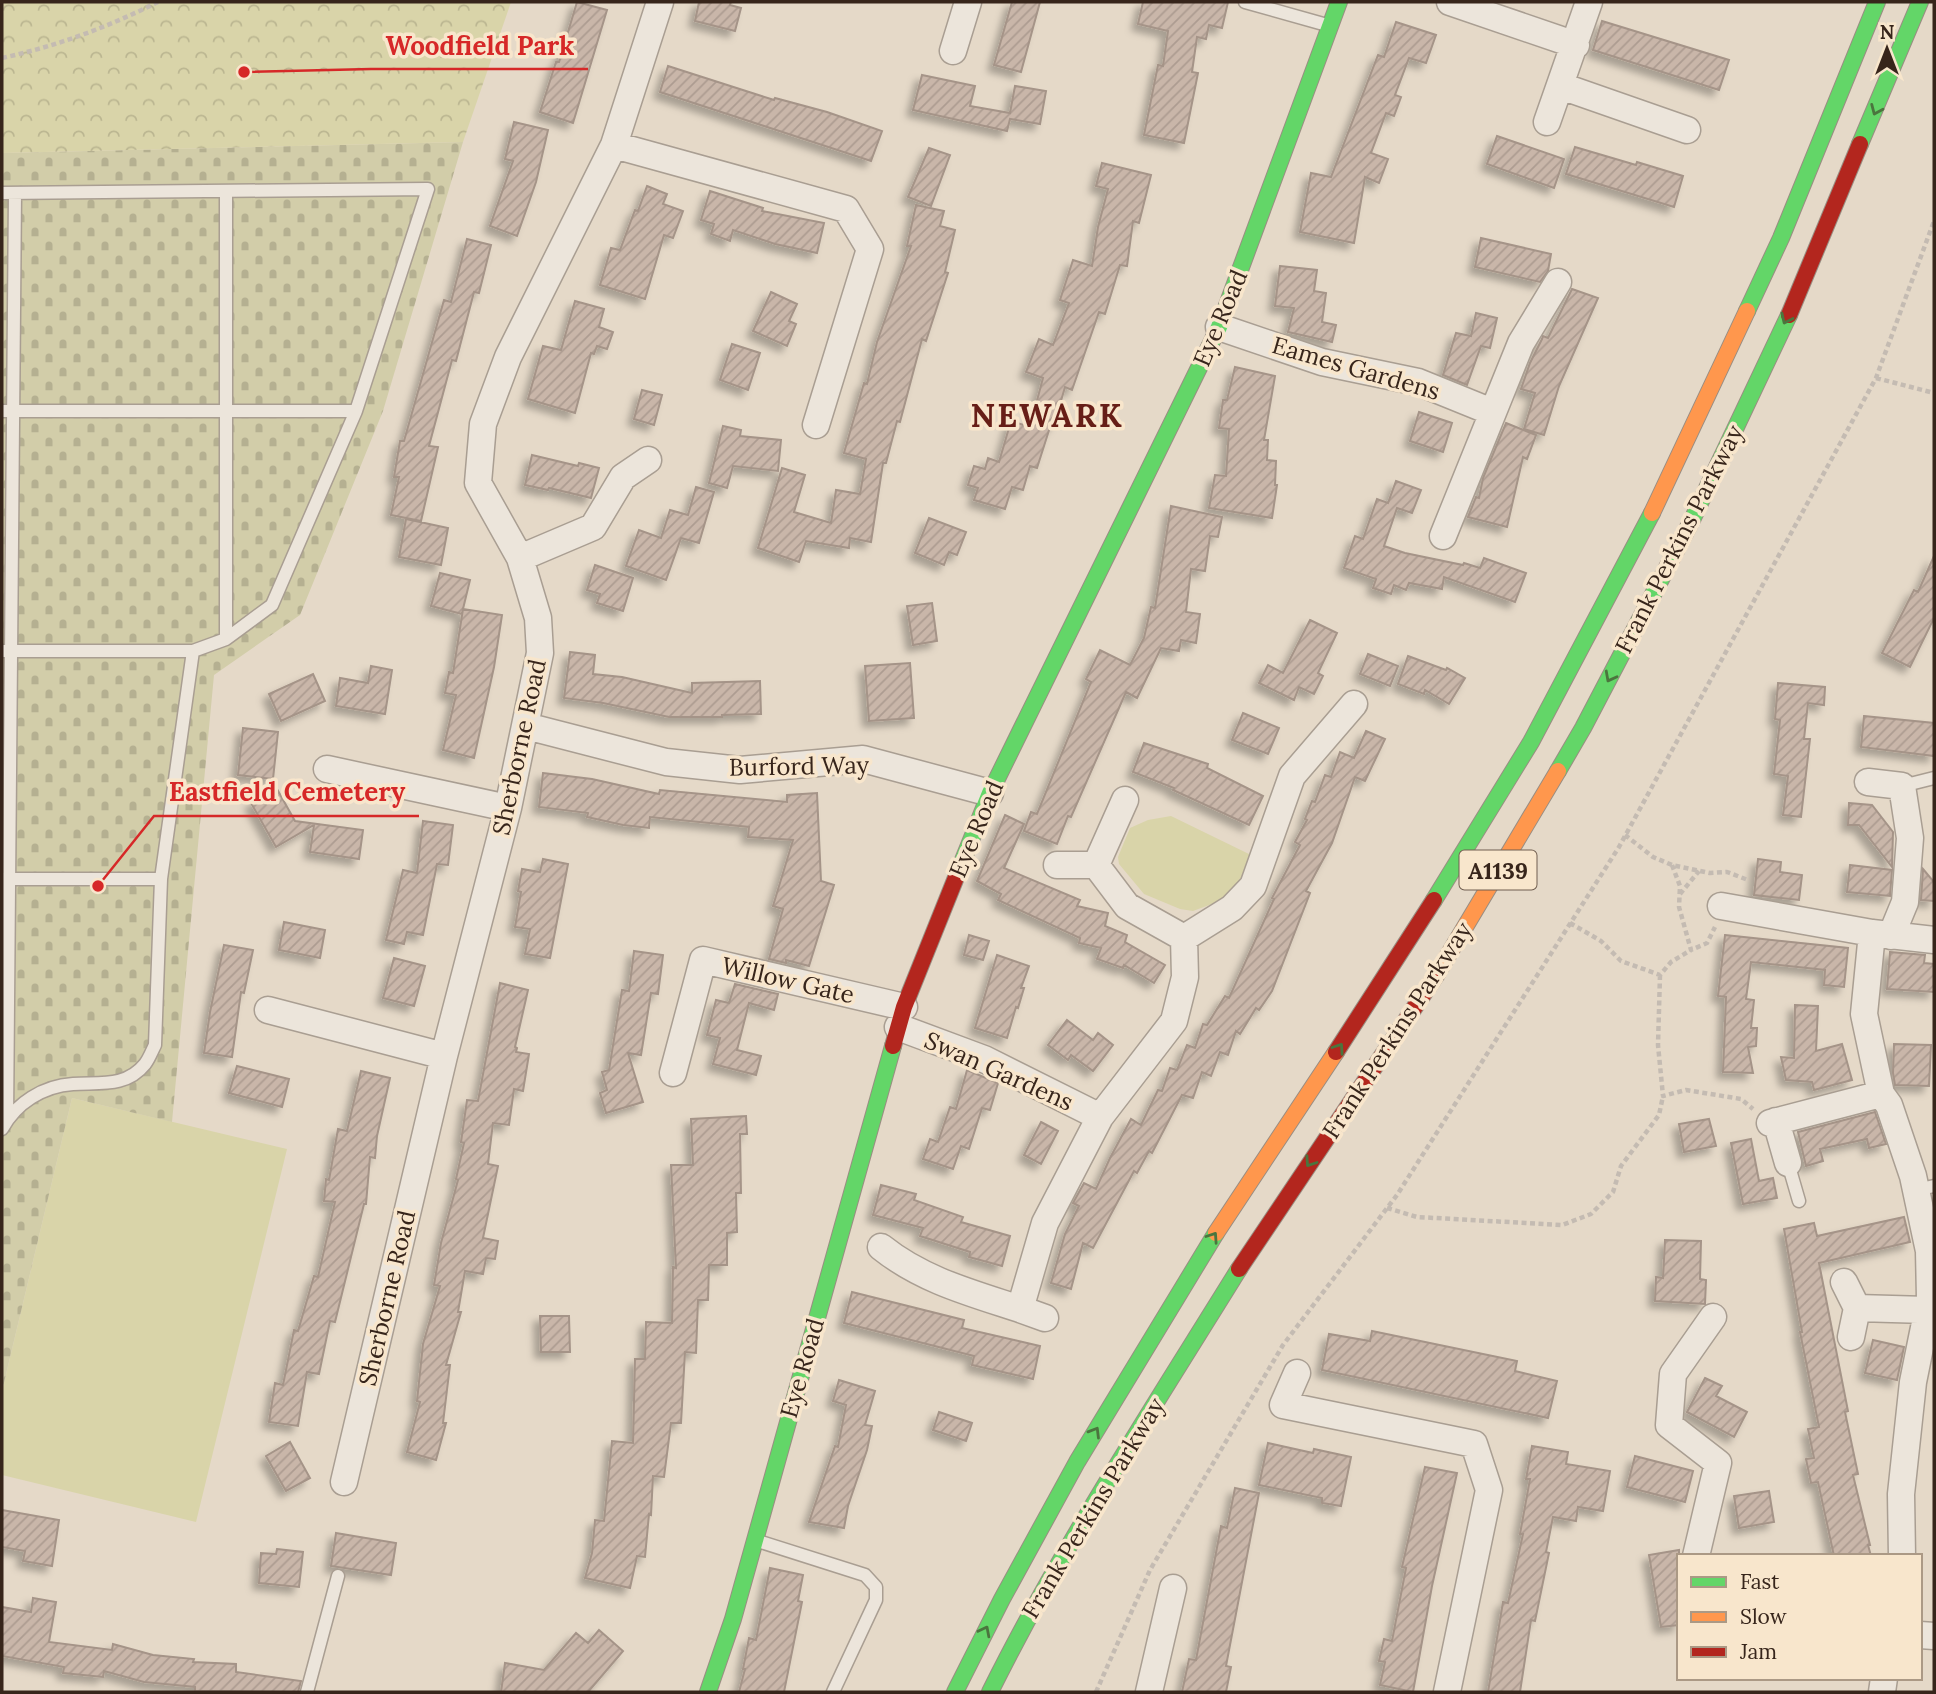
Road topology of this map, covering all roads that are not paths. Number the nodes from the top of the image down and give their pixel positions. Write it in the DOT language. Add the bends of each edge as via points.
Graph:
graph roads {
  1 [pos="660,2"];
  2 [pos="968,2"];
  3 [pos="1245,2"];
  4 [pos="1339,2"];
  5 [pos="1450,2"];
  6 [pos="1589,2"];
  7 [pos="1877,2"];
  8 [pos="1920,2"];
  9 [pos="1330,27"];
  10 [pos="1576,45"];
  11 [pos="953,51"];
  12 [pos="1561,86"];
  13 [pos="1547,122"];
  14 [pos="1687,130"];
  15 [pos="614,145"];
  16 [pos="226,191"];
  17 [pos="2,192"];
  18 [pos="15,192"];
  19 [pos="1558,282"];
  20 [pos="1219,327"];
  21 [pos="8,411"];
  22 [pos="226,411"];
  23 [pos="356,411"];
  24 [pos="1492,412"];
  25 [pos="816,425"];
  26 [pos="648,460"];
  27 [pos="1443,536"];
  28 [pos="520,558"];
  29 [pos="226,639"];
  30 [pos="7,651"];
  31 [pos="192,651"];
  32 [pos="1354,704"];
  33 [pos="526,726"];
  34 [pos="327,769"];
  35 [pos="1934,778"];
  36 [pos="1868,782"];
  37 [pos="1902,786"];
  38 [pos="990,793"];
  39 [pos="1125,800"];
  40 [pos="508,808"];
  41 [pos="1057,865"];
  42 [pos="1096,865"];
  43 [pos="6,879"];
  44 [pos="160,879"];
  45 [pos="1721,906"];
  46 [pos="1882,934"];
  47 [pos="1184,939"];
  48 [pos="1934,940"];
  49 [pos="268,1010"];
  50 [pos="901,1017"];
  51 [pos="444,1056"];
  52 [pos="673,1073"];
  53 [pos="1881,1094"];
  54 [pos="1100,1117"];
  55 [pos="4,1125"];
  56 [pos="1788,1163"];
  57 [pos="1925,1188"];
  58 [pos="1800,1201"];
  59 [pos="881,1247"];
  60 [pos="1844,1282"];
  61 [pos="1020,1308"];
  62 [pos="1857,1308"];
  63 [pos="1927,1310"];
  64 [pos="1713,1317"];
  65 [pos="1045,1318"];
  66 [pos="1851,1337"];
  67 [pos="1297,1373"];
  68 [pos="1924,1382"];
  69 [pos="344,1482"];
  70 [pos="754,1540"];
  71 [pos="1696,1554"];
  72 [pos="1902,1554"];
  73 [pos="338,1576"];
  74 [pos="1173,1588"];
  75 [pos="307,1692"];
  76 [pos="708,1692"];
  77 [pos="833,1692"];
  78 [pos="955,1692"];
  79 [pos="990,1692"];
  80 [pos="1149,1692"];
  81 [pos="1447,1692"];
  1 -- 15 [label="street, Sherborne Road"];
  2 -- 11 [label="street"];
  3 -- 9 [label="lane"];
  4 -- 9 [label="main road, Eye Road"];
  5 -- 10 [label="street"];
  6 -- 10 [label="street"];
  78 -- 7 [label="main road, Frank Perkins Parkway / A1139, one-way" via="1077,1462 1199,1260 1396,961 1531,743 1642,535 1781,238"];
  8 -- 79 [label="main road, Frank Perkins Parkway / A1139, one-way" via="1788,317 1692,520 1583,728 1426,992 1259,1237 1107,1481 1028,1615"];
  9 -- 20 [label="main road, Eye Road"];
  10 -- 12 [label="street"];
  12 -- 13 [label="street"];
  12 -- 14 [label="street"];
  15 -- 25 [label="street" via="846,209 870,249"];
  15 -- 28 [label="street, Sherborne Road" via="508,357 484,424 478,483"];
  16 -- 18 [label="lane"];
  16 -- 22 [label="lane"];
  16 -- 23 [label="lane" via="428,189"];
  17 -- 18 [label="lane"];
  18 -- 21 [label="lane"];
  19 -- 24 [label="street" via="1521,343"];
  20 -- 24 [label="street, Eames Gardens" via="1322,362 1418,382"];
  20 -- 38 [label="main road, Eye Road"];
  21 -- 22 [label="lane"];
  21 -- 30 [label="lane"];
  22 -- 23 [label="lane"];
  22 -- 29 [label="lane"];
  23 -- 29 [label="lane" via="272,605"];
  24 -- 27 [label="street"];
  26 -- 28 [label="street" via="622,477 593,527"];
  28 -- 33 [label="street, Sherborne Road" via="538,618 540,653"];
  29 -- 31 [label="lane"];
  30 -- 31 [label="lane"];
  30 -- 43 [label="lane"];
  31 -- 44 [label="lane"];
  32 -- 47 [label="street" via="1292,776 1253,886 1232,908"];
  33 -- 38 [label="street, Burford Way" via="666,762 740,770 863,759"];
  33 -- 40 [label="street, Sherborne Road"];
  34 -- 40 [label="street"];
  35 -- 37 [label="lane"];
  36 -- 37 [label="street"];
  37 -- 46 [label="street" via="1910,838 1905,902"];
  38 -- 50 [label="main road, Eye Road"];
  39 -- 42 [label="street"];
  40 -- 51 [label="street, Sherborne Road"];
  41 -- 42 [label="street"];
  42 -- 47 [label="street" via="1127,906"];
  43 -- 44 [label="lane"];
  43 -- 55 [label="lane"];
  44 -- 55 [label="lane" via="155,1045 144,1065 125,1079 103,1085 72,1084 44,1090 24,1101"];
  45 -- 46 [label="street"];
  46 -- 48 [label="street"];
  46 -- 53 [label="street" via="1864,1014"];
  47 -- 54 [label="street, Swan Gardens" via="1185,977 1174,1021"];
  49 -- 51 [label="street"];
  50 -- 52 [label="street, Willow Gate" via="703,960"];
  50 -- 54 [label="street, Swan Gardens"];
  50 -- 70 [label="main road, Eye Road"];
  51 -- 69 [label="street, Sherborne Road"];
  53 -- 56 [label="street" via="1773,1122"];
  53 -- 57 [label="street"];
  54 -- 61 [label="street, Swan Gardens" via="1045,1223"];
  56 -- 58 [label="lane"];
  57 -- 63 [label="street"];
  59 -- 61 [label="street" via="955,1289"];
  60 -- 62 [label="street"];
  61 -- 65 [label="street"];
  62 -- 63 [label="street"];
  62 -- 66 [label="street"];
  63 -- 68 [label="street"];
  64 -- 71 [label="street" via="1673,1374 1669,1425 1718,1463"];
  67 -- 81 [label="street" via="1283,1405 1474,1444 1489,1490"];
  68 -- 72 [label="street" via="1901,1494"];
  70 -- 76 [label="main road, Eye Road"];
  70 -- 77 [label="lane" via="865,1575 876,1587 876,1600"];
  73 -- 75 [label="lane"];
  74 -- 80 [label="street"];
}
